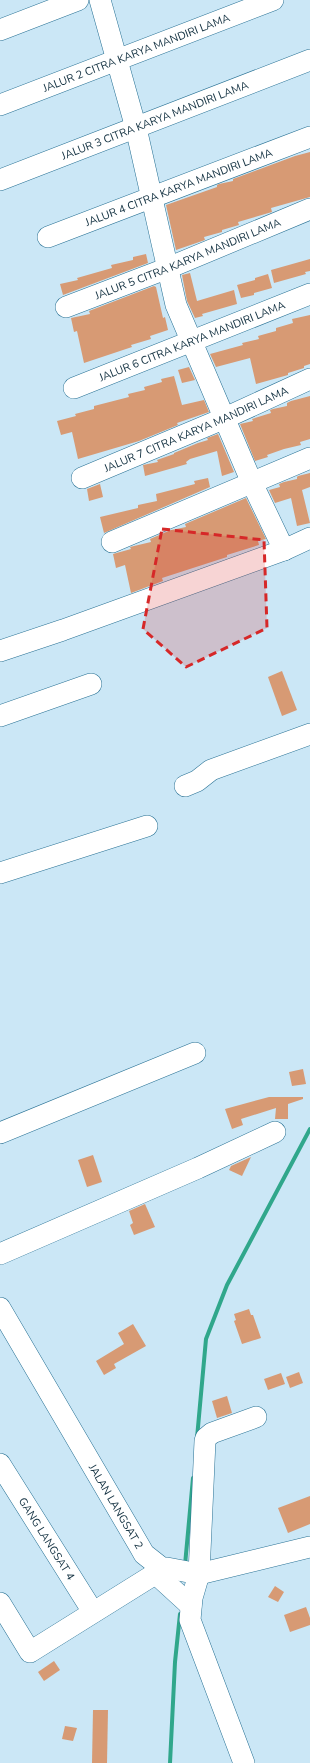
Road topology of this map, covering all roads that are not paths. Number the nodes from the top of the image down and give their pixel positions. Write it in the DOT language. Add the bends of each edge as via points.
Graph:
graph roads {
  1 [pos="78,0"];
  2 [pos="100,0"];
  3 [pos="273,0"];
  4 [pos="0,30"];
  5 [pos="117,60"];
  6 [pos="310,60"];
  7 [pos="0,105"];
  8 [pos="136,128"];
  9 [pos="310,137"];
  10 [pos="0,180"];
  11 [pos="151,198"];
  12 [pos="310,209"];
  13 [pos="48,238"];
  14 [pos="168,268"];
  15 [pos="310,294"];
  16 [pos="66,307"];
  17 [pos="191,342"];
  18 [pos="310,379"];
  19 [pos="74,388"];
  20 [pos="224,418"];
  21 [pos="310,458"];
  22 [pos="82,478"];
  23 [pos="252,483"];
  24 [pos="310,538"];
  25 [pos="112,542"];
  26 [pos="284,550"];
  27 [pos="0,650"];
  28 [pos="91,684"];
  29 [pos="0,716"];
  30 [pos="310,734"];
  31 [pos="185,786"];
  32 [pos="147,826"];
  33 [pos="0,873"];
  34 [pos="195,1053"];
  35 [pos="275,1132"];
  36 [pos="0,1133"];
  37 [pos="0,1254"];
  38 [pos="0,1308"];
  39 [pos="256,1417"];
  40 [pos="0,1464"];
  41 [pos="310,1547"];
  42 [pos="163,1574"];
  43 [pos="194,1574"];
  44 [pos="0,1603"];
  45 [pos="188,1603"];
  46 [pos="93,1612"];
  47 [pos="244,1763"];
  1 -- 4 [label="street"];
  2 -- 5 [label="street"];
  3 -- 5 [label="street, JALUR 2 CITRA KARYA MANDIRI LAMA"];
  5 -- 7 [label="street, JALUR 2 CITRA KARYA MANDIRI LAMA"];
  5 -- 8 [label="street"];
  6 -- 8 [label="street, JALUR 3 CITRA KARYA MANDIRI LAMA"];
  8 -- 10 [label="street, JALUR 3 CITRA KARYA MANDIRI LAMA"];
  8 -- 11 [label="street"];
  9 -- 11 [label="street, JALUR 4 CITRA KARYA MANDIRI LAMA"];
  11 -- 13 [label="street, JALUR 4 CITRA KARYA MANDIRI LAMA"];
  11 -- 14 [label="street"];
  12 -- 14 [label="street, JALUR 5 CITRA KARYA MANDIRI LAMA"];
  14 -- 16 [label="street, JALUR 5 CITRA KARYA MANDIRI LAMA"];
  14 -- 17 [label="street" via="176,305"];
  15 -- 17 [label="street, JALUR 6 CITRA KARYA MANDIRI LAMA"];
  17 -- 19 [label="street, JALUR 6 CITRA KARYA MANDIRI LAMA"];
  17 -- 20 [label="street"];
  18 -- 20 [label="street, JALUR 7 CITRA KARYA MANDIRI LAMA"];
  20 -- 22 [label="street, JALUR 7 CITRA KARYA MANDIRI LAMA"];
  20 -- 23 [label="street"];
  21 -- 23 [label="street"];
  23 -- 25 [label="street"];
  23 -- 26 [label="street"];
  24 -- 26 [label="street"];
  26 -- 27 [label="street"];
  28 -- 29 [label="street"];
  30 -- 31 [label="street" via="210,770 197,781"];
  32 -- 33 [label="street"];
  34 -- 36 [label="street"];
  35 -- 37 [label="street"];
  38 -- 42 [label="street, JALAN LANGSAT 2" via="144,1554"];
  39 -- 43 [label="street" via="212,1433 206,1438"];
  40 -- 46 [label="street, GANG LANGSAT 4"];
  41 -- 43 [label="street, JALAN LANGSAT 2"];
  42 -- 43 [label="street, JALAN LANGSAT 2"];
  42 -- 45 [label="street"];
  42 -- 46 [label="street"];
  43 -- 45 [label="street"];
  44 -- 46 [label="street" via="30,1652"];
  45 -- 47 [label="street" via="190,1620"];
}
